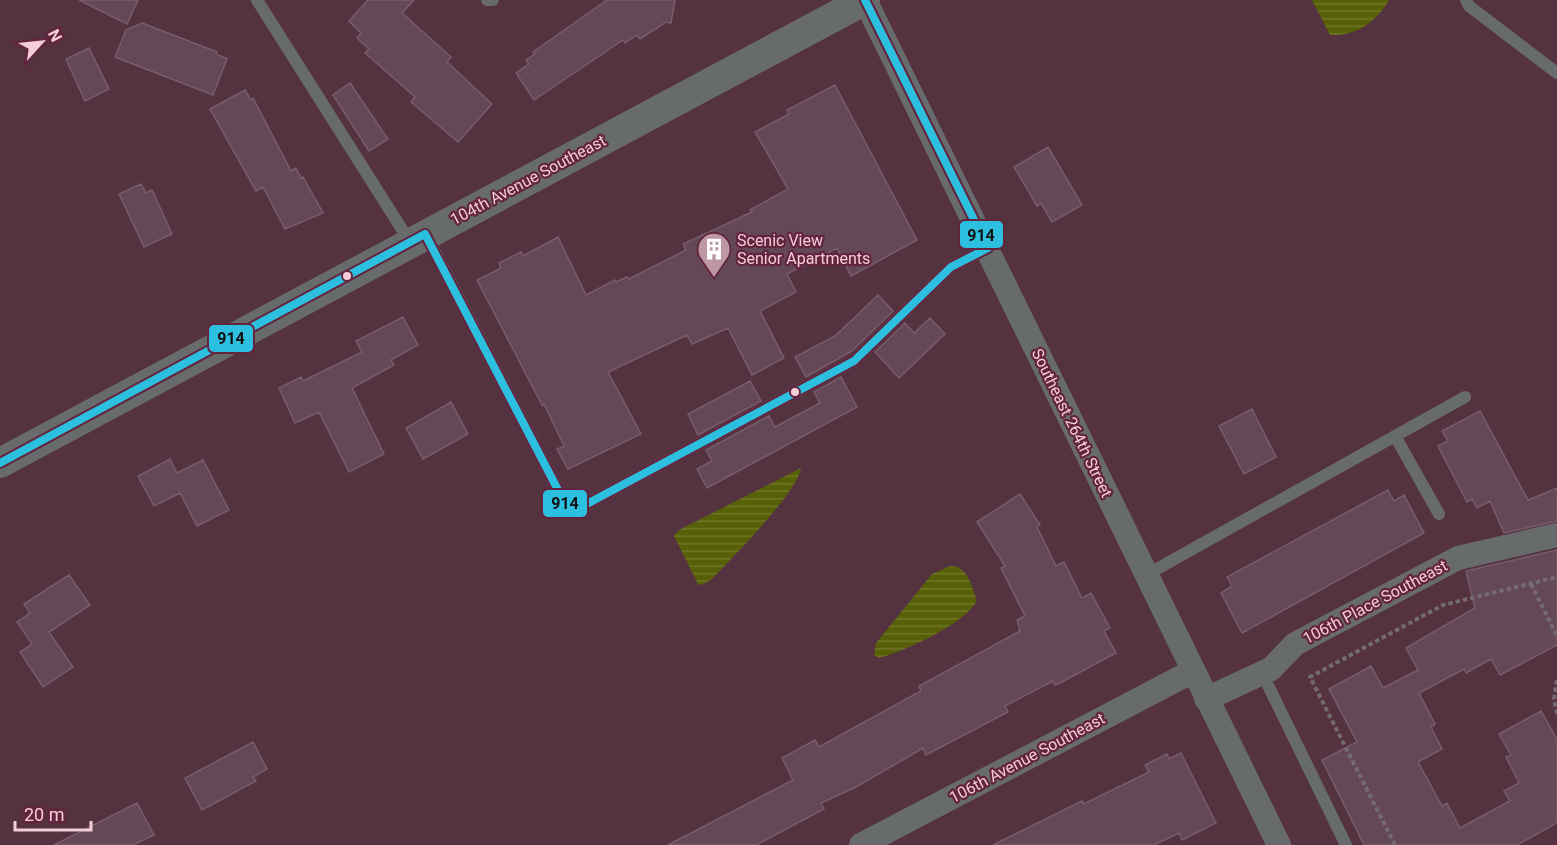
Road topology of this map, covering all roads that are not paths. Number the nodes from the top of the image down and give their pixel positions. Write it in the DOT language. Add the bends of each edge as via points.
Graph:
graph roads {
  1 [pos="257,0"];
  2 [pos="487,0"];
  3 [pos="493,0"];
  4 [pos="865,0"];
  5 [pos="1466,0"];
  6 [pos="1557,73"];
  7 [pos="418,238"];
  8 [pos="988,248"];
  9 [pos="1465,397"];
  10 [pos="1395,436"];
  11 [pos="0,463"];
  12 [pos="1439,514"];
  13 [pos="1557,535"];
  14 [pos="1146,575"];
  15 [pos="1192,671"];
  16 [pos="1262,673"];
  17 [pos="1206,699"];
  18 [pos="861,845"];
  19 [pos="1279,845"];
  20 [pos="1346,845"];
  1 -- 7 [label="lane"];
  2 -- 3 [label="lane"];
  4 -- 7 [label="street, 104th Avenue Southeast"];
  4 -- 8 [label="street, Southeast 264th Street"];
  5 -- 6 [label="lane"];
  7 -- 8 [label="lane" via="570,513 854,361 951,267"];
  7 -- 11 [label="street, 104th Avenue Southeast"];
  8 -- 14 [label="street, Southeast 264th Street"];
  9 -- 10 [label="lane"];
  10 -- 12 [label="lane"];
  10 -- 14 [label="lane"];
  13 -- 16 [label="street, 106th Place Southeast" via="1458,558 1294,644 1271,669"];
  14 -- 15 [label="street, Southeast 264th Street"];
  15 -- 17 [label="street, Southeast 264th Street"];
  15 -- 18 [label="street, 106th Avenue Southeast"];
  16 -- 17 [label="street, 106th Place Southeast"];
  16 -- 20 [label="lane"];
  17 -- 19 [label="street, Southeast 264th Street"];
}
